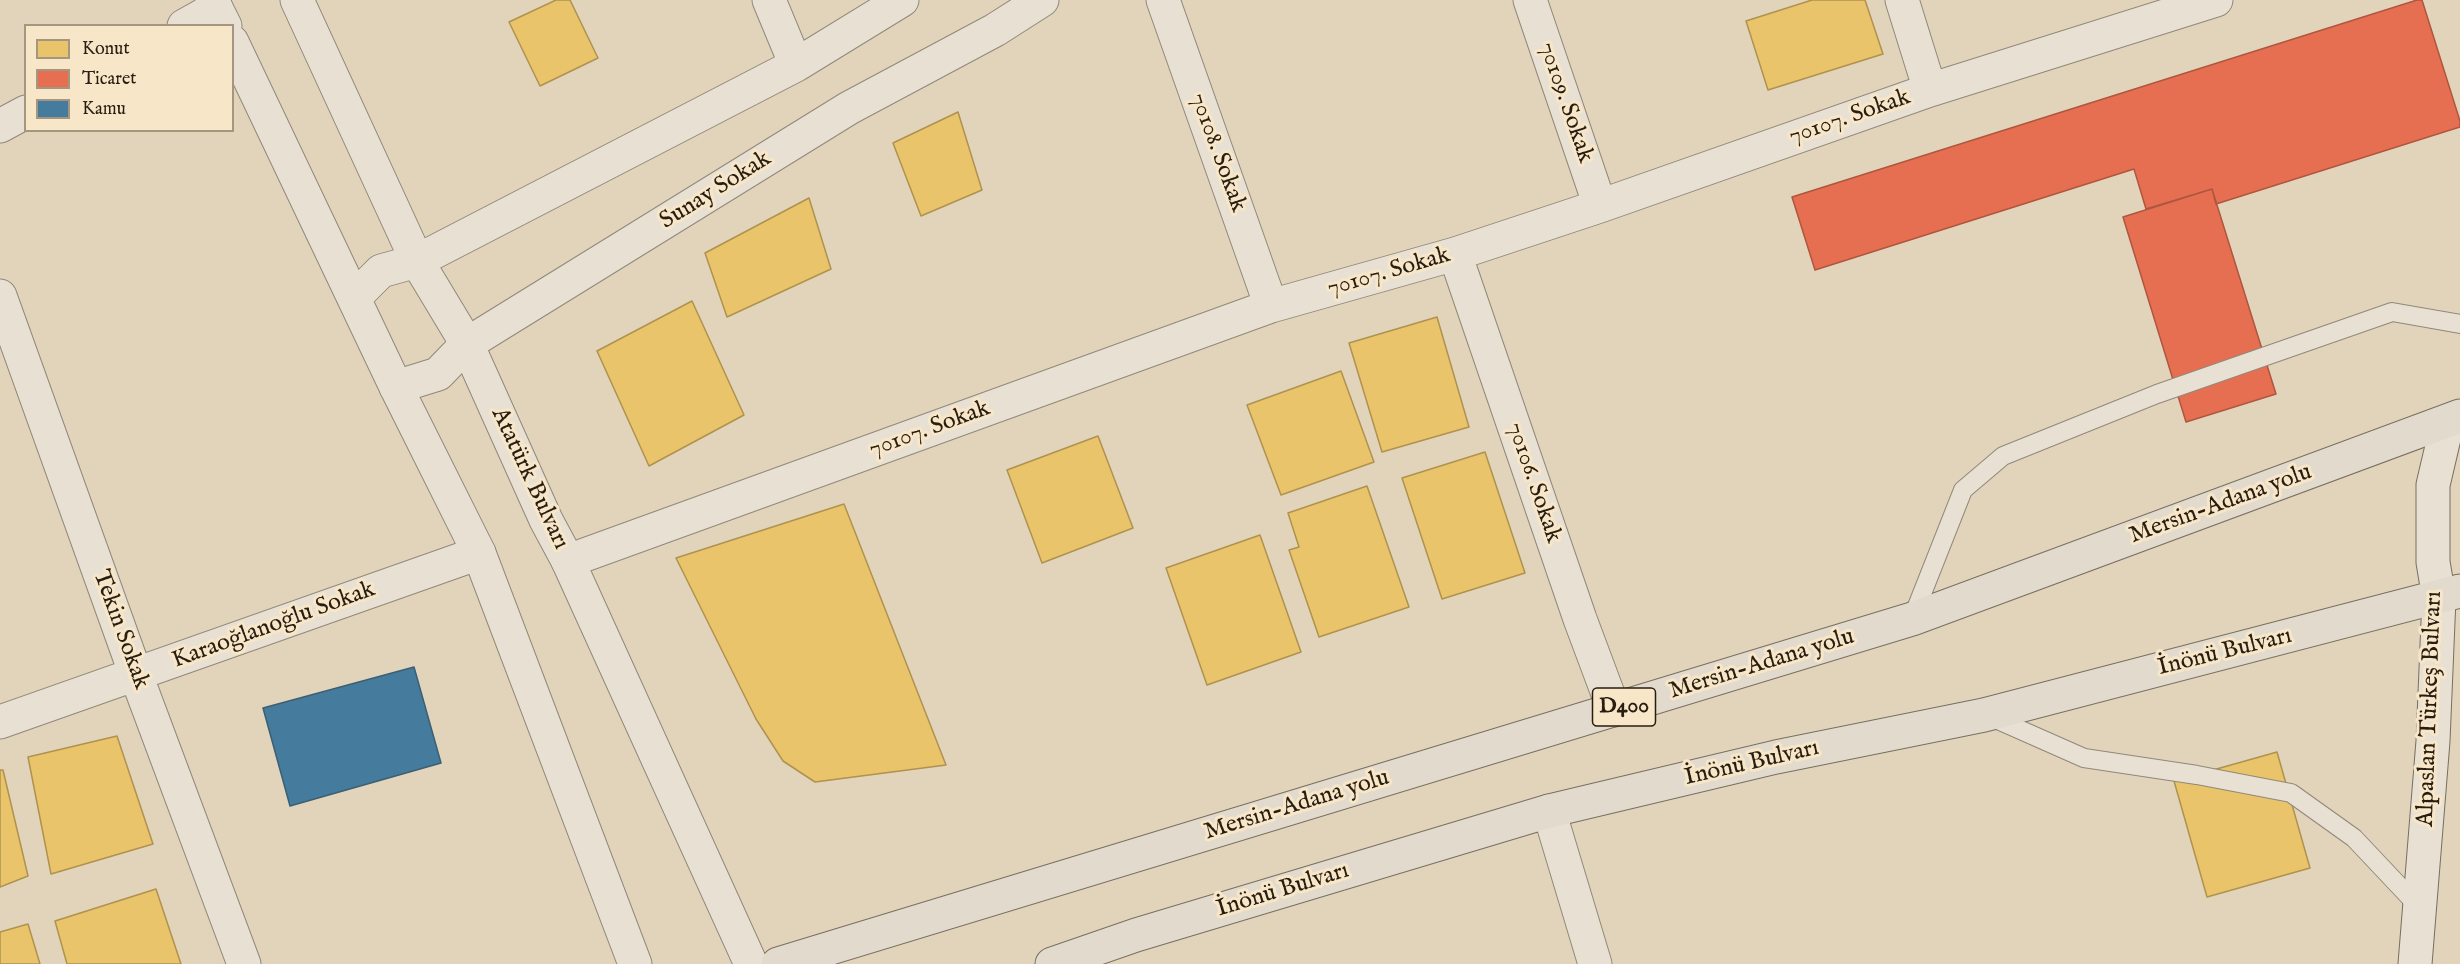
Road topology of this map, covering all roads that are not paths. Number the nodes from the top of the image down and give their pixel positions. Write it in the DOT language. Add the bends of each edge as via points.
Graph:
graph roads {
  1 [pos="297,0"];
  2 [pos="770,0"];
  3 [pos="902,0"];
  4 [pos="1042,0"];
  5 [pos="1163,0"];
  6 [pos="1530,0"];
  7 [pos="1902,0"];
  8 [pos="2216,0"];
  9 [pos="218,11"];
  10 [pos="189,24"];
  11 [pos="234,46"];
  12 [pos="796,65"];
  13 [pos="1930,90"];
  14 [pos="24,113"];
  15 [pos="0,126"];
  16 [pos="1600,206"];
  17 [pos="1455,254"];
  18 [pos="417,261"];
  19 [pos="0,296"];
  20 [pos="355,297"];
  21 [pos="1271,306"];
  22 [pos="2460,324"];
  23 [pos="467,345"];
  24 [pos="396,387"];
  25 [pos="2454,418"];
  26 [pos="480,553"];
  27 [pos="568,561"];
  28 [pos="2450,594"];
  29 [pos="1912,619"];
  30 [pos="136,675"];
  31 [pos="1614,710"];
  32 [pos="1984,714"];
  33 [pos="0,722"];
  34 [pos="1549,811"];
  35 [pos="2420,909"];
  36 [pos="244,964"];
  37 [pos="635,964"];
  38 [pos="751,964"];
  39 [pos="778,964"];
  40 [pos="1052,964"];
  41 [pos="1595,964"];
  42 [pos="2415,964"];
  1 -- 18 [label="street, Atatürk Bulvarı"];
  2 -- 12 [label="street"];
  3 -- 12 [label="street"];
  4 -- 23 [label="street, Sunay Sokak" via="995,30 849,108"];
  5 -- 21 [label="street, 70108. Sokak"];
  6 -- 16 [label="street, 70109. Sokak"];
  7 -- 13 [label="street"];
  8 -- 13 [label="street, 70107. Sokak"];
  9 -- 10 [label="street"];
  11 -- 20 [label="street"];
  12 -- 18 [label="street"];
  13 -- 16 [label="street, 70107. Sokak"];
  14 -- 15 [label="street"];
  16 -- 17 [label="street, 70107. Sokak"];
  17 -- 21 [label="street, 70107. Sokak"];
  17 -- 31 [label="street, 70106. Sokak"];
  18 -- 20 [label="street" via="381,271"];
  18 -- 23 [label="street, Atatürk Bulvarı"];
  19 -- 30 [label="street, Tekin Sokak"];
  20 -- 24 [label="street"];
  21 -- 27 [label="street, 70107. Sokak"];
  22 -- 29 [label="lane" via="2392,312 2157,394 2003,456 1963,490"];
  23 -- 24 [label="street, Sunay Sokak" via="438,374"];
  23 -- 27 [label="street, Atatürk Bulvarı"];
  24 -- 26 [label="street"];
  25 -- 28 [label="street, Alpaslan Türkeş Bulvarı" via="2433,485 2433,562"];
  25 -- 29 [label="highway, Mersin-Adana yolu / D400"];
  26 -- 30 [label="street, Karaoğlanoğlu Sokak"];
  26 -- 37 [label="street"];
  27 -- 38 [label="street, Atatürk Bulvarı"];
  28 -- 32 [label="highway, İnönü Bulvarı"];
  28 -- 35 [label="street, Alpaslan Türkeş Bulvarı"];
  29 -- 31 [label="highway, Mersin-Adana yolu / D400"];
  30 -- 33 [label="street, Karaoğlanoğlu Sokak"];
  30 -- 36 [label="street, Tekin Sokak"];
  31 -- 39 [label="highway, Mersin-Adana yolu / D400"];
  32 -- 34 [label="highway, İnönü Bulvarı"];
  32 -- 35 [label="lane" via="2084,758 2291,793 2354,838"];
  34 -- 40 [label="highway, İnönü Bulvarı" via="1136,935"];
  34 -- 41 [label="street"];
  35 -- 42 [label="street, Alpaslan Türkeş Bulvarı"];
}
